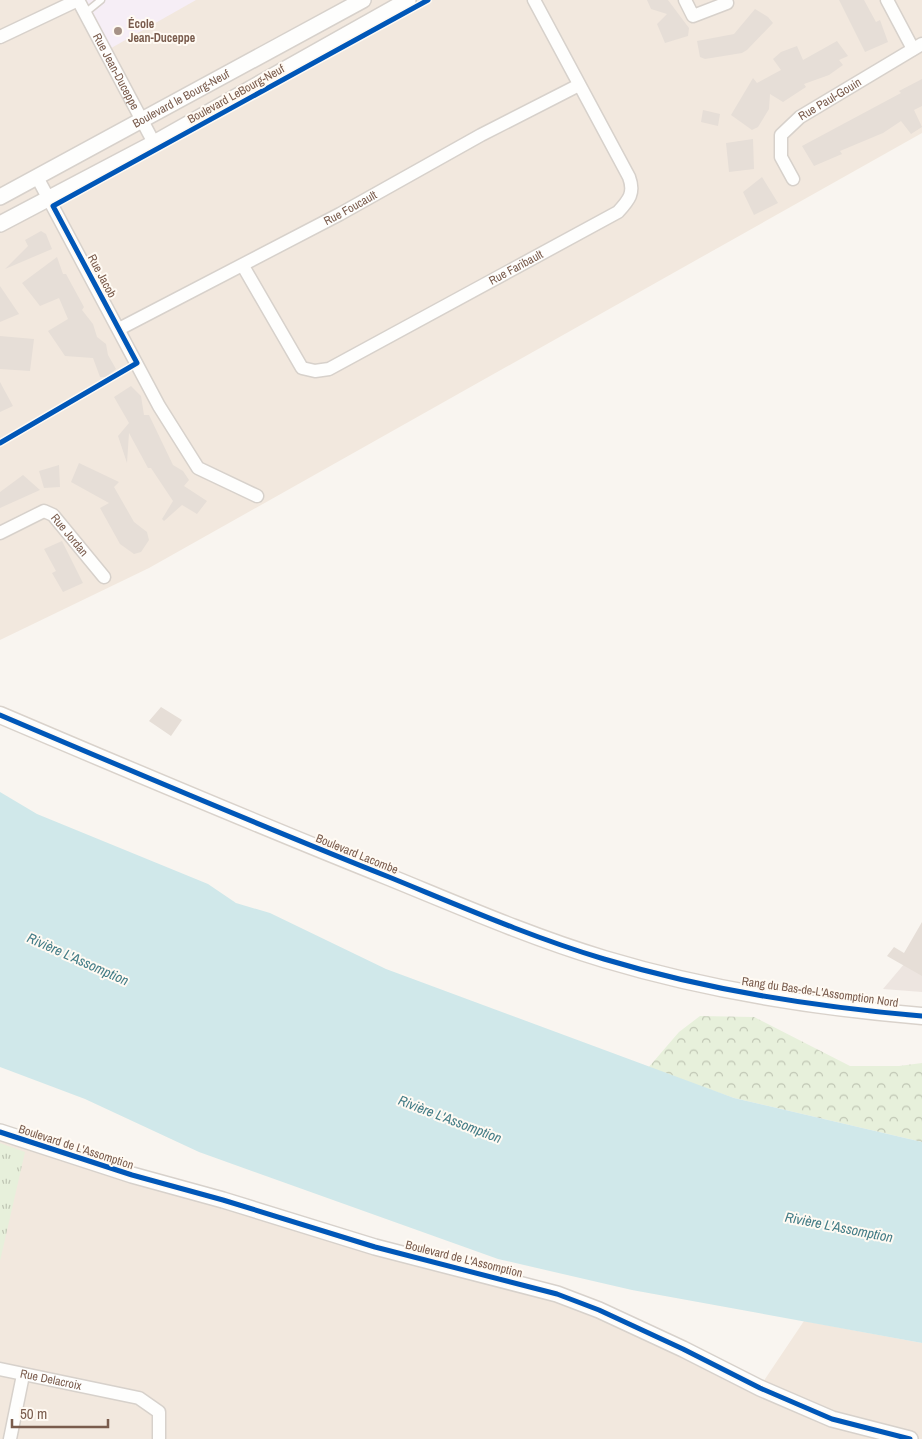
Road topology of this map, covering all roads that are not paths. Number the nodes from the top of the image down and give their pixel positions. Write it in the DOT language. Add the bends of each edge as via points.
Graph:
graph roads {
  1 [pos="78,0"];
  2 [pos="101,0"];
  3 [pos="363,0"];
  4 [pos="408,0"];
  5 [pos="534,0"];
  6 [pos="685,0"];
  7 [pos="726,0"];
  8 [pos="887,0"];
  9 [pos="85,13"];
  10 [pos="0,37"];
  11 [pos="917,46"];
  12 [pos="580,85"];
  13 [pos="143,121"];
  14 [pos="154,143"];
  15 [pos="37,177"];
  16 [pos="793,179"];
  17 [pos="0,197"];
  18 [pos="49,199"];
  19 [pos="0,224"];
  20 [pos="243,266"];
  21 [pos="120,329"];
  22 [pos="257,496"];
  23 [pos="0,533"];
  24 [pos="104,577"];
  25 [pos="0,715"];
  26 [pos="715,986"];
  27 [pos="922,1016"];
  28 [pos="0,1132"];
  29 [pos="0,1369"];
  30 [pos="23,1375"];
  31 [pos="10,1439"];
  32 [pos="159,1439"];
  33 [pos="910,1439"];
  1 -- 9 [label="street, Rue Jean-Duceppe"];
  1 -- 10 [label="street"];
  2 -- 9 [label="lane"];
  3 -- 13 [label="street, Boulevard le Bourg-Neuf"];
  4 -- 14 [label="street, Boulevard le Bourg-Neuf"];
  5 -- 12 [label="street, Rue Faribault"];
  6 -- 7 [label="street" via="693,16 727,3"];
  8 -- 11 [label="street"];
  9 -- 13 [label="street, Rue Jean-Duceppe"];
  11 -- 16 [label="street, Rue Paul-Gouin" via="800,117 781,135 781,157"];
  12 -- 20 [label="street, Rue Foucault" via="481,134"];
  12 -- 20 [label="street, Rue Faribault" via="632,188 631,197 622,208 612,217 341,364 329,369 302,368"];
  13 -- 14 [label="street, Rue Jean-Duceppe"];
  13 -- 15 [label="street, Boulevard le Bourg-Neuf"];
  14 -- 18 [label="street, Boulevard le Bourg-Neuf"];
  15 -- 17 [label="street, Boulevard le Bourg-Neuf"];
  15 -- 18 [label="street, Rue Jacob"];
  18 -- 19 [label="street, Boulevard le Bourg-Neuf"];
  18 -- 21 [label="street, Rue Jacob"];
  20 -- 21 [label="street, Rue Foucault"];
  21 -- 22 [label="street, Rue Jacob" via="158,406 198,468"];
  23 -- 24 [label="street, Rue Jordan" via="44,511 53,515"];
  25 -- 26 [label="main road, Boulevard Lacombe" via="258,825 532,934 603,958"];
  26 -- 27 [label="main road, Rang du Bas-de-L'Assomption Nord" via="811,1004"];
  28 -- 33 [label="street, Boulevard de L'Assomption" via="375,1247 557,1294 599,1310 832,1419"];
  29 -- 30 [label="street, Rue Delacroix"];
  30 -- 31 [label="street"];
  30 -- 32 [label="street, Rue Delacroix" via="139,1398 159,1412"];
}
